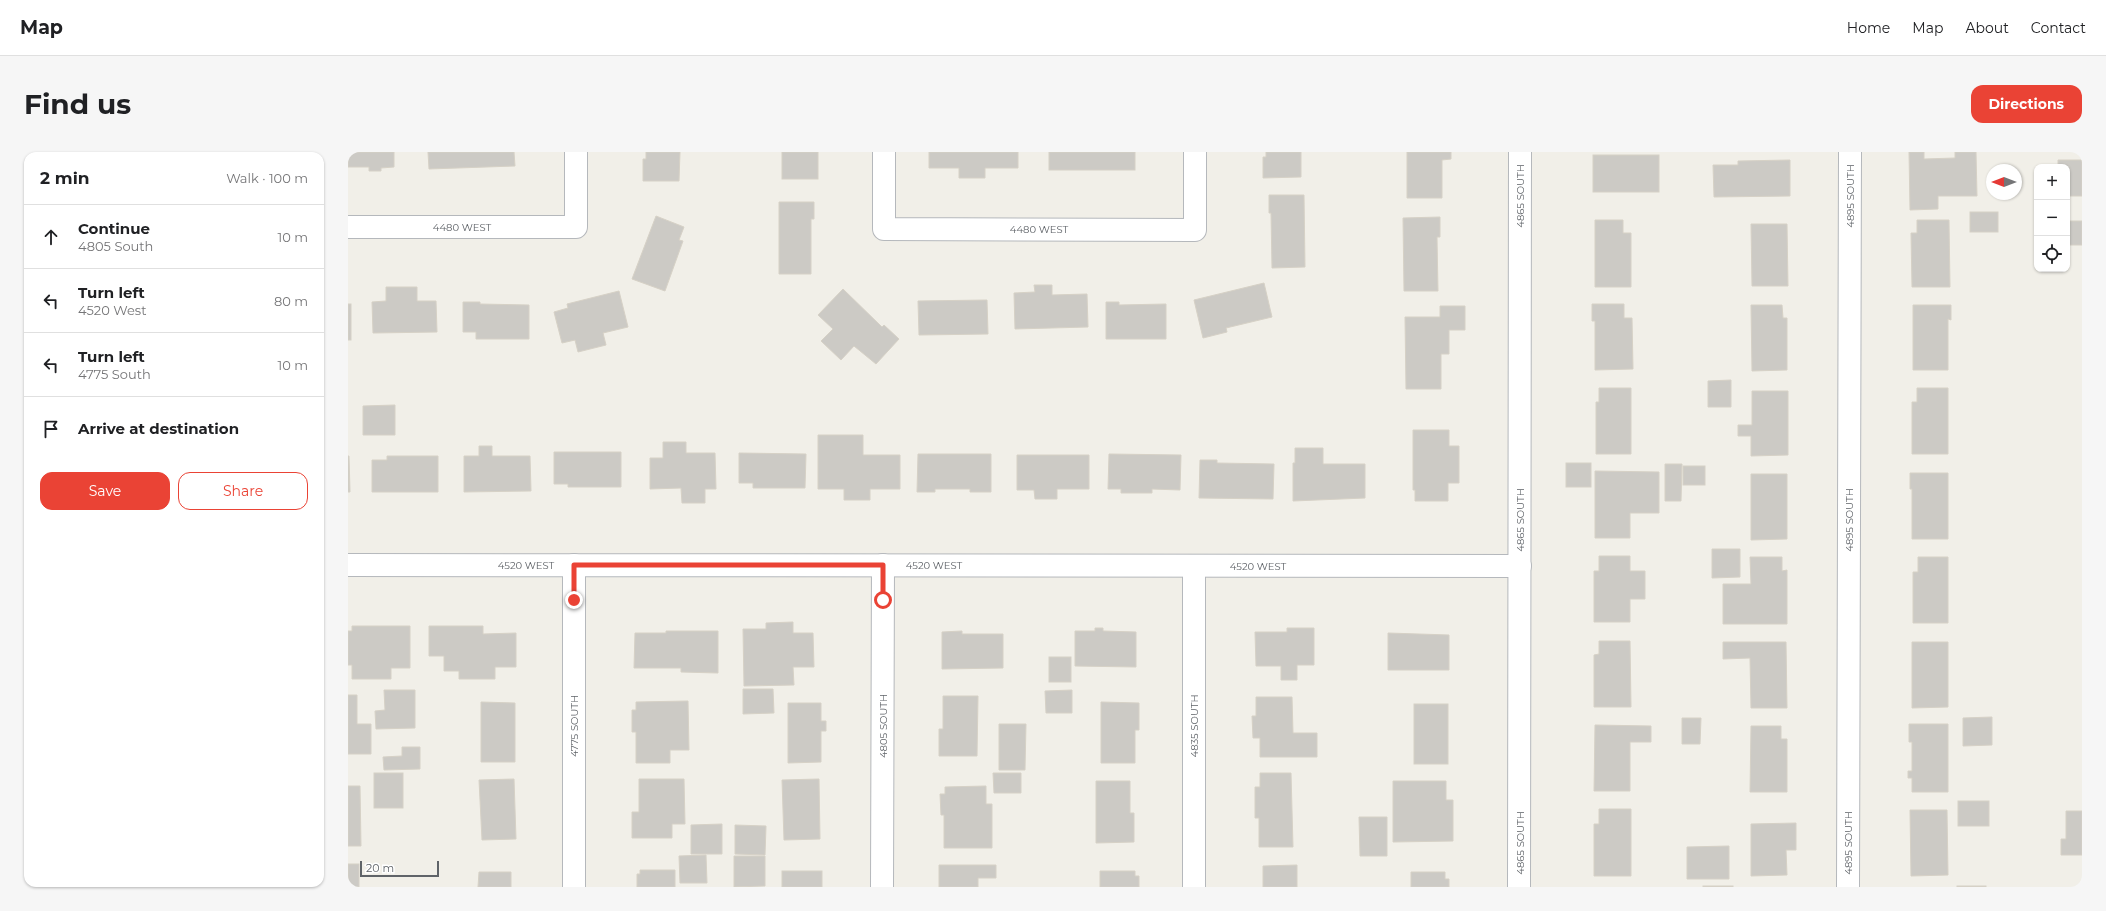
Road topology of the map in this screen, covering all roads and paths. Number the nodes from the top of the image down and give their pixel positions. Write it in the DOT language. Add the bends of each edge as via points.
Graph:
graph roads {
  1 [pos="576,152"];
  2 [pos="884,152"];
  3 [pos="1195,152"];
  4 [pos="1520,152"];
  5 [pos="1850,152"];
  6 [pos="348,227"];
  7 [pos="348,565"];
  8 [pos="574,565"];
  9 [pos="883,565"];
  10 [pos="1194,566"];
  11 [pos="1520,566"];
  12 [pos="574,887"];
  13 [pos="882,887"];
  14 [pos="1194,887"];
  15 [pos="1520,887"];
  16 [pos="1848,887"];
  1 -- 6 [label="street, 4480 WEST" via="576,227"];
  2 -- 3 [label="street, 4480 WEST" via="884,229 1195,230"];
  4 -- 11 [label="street, 4865 SOUTH"];
  5 -- 16 [label="street, 4895 SOUTH"];
  7 -- 8 [label="street, 4520 WEST"];
  8 -- 9 [label="street, 4520 WEST"];
  8 -- 12 [label="street, 4775 SOUTH"];
  9 -- 10 [label="street, 4520 WEST"];
  9 -- 13 [label="street, 4805 SOUTH"];
  10 -- 11 [label="street, 4520 WEST"];
  10 -- 14 [label="street, 4835 SOUTH"];
  11 -- 15 [label="street, 4865 SOUTH"];
}
